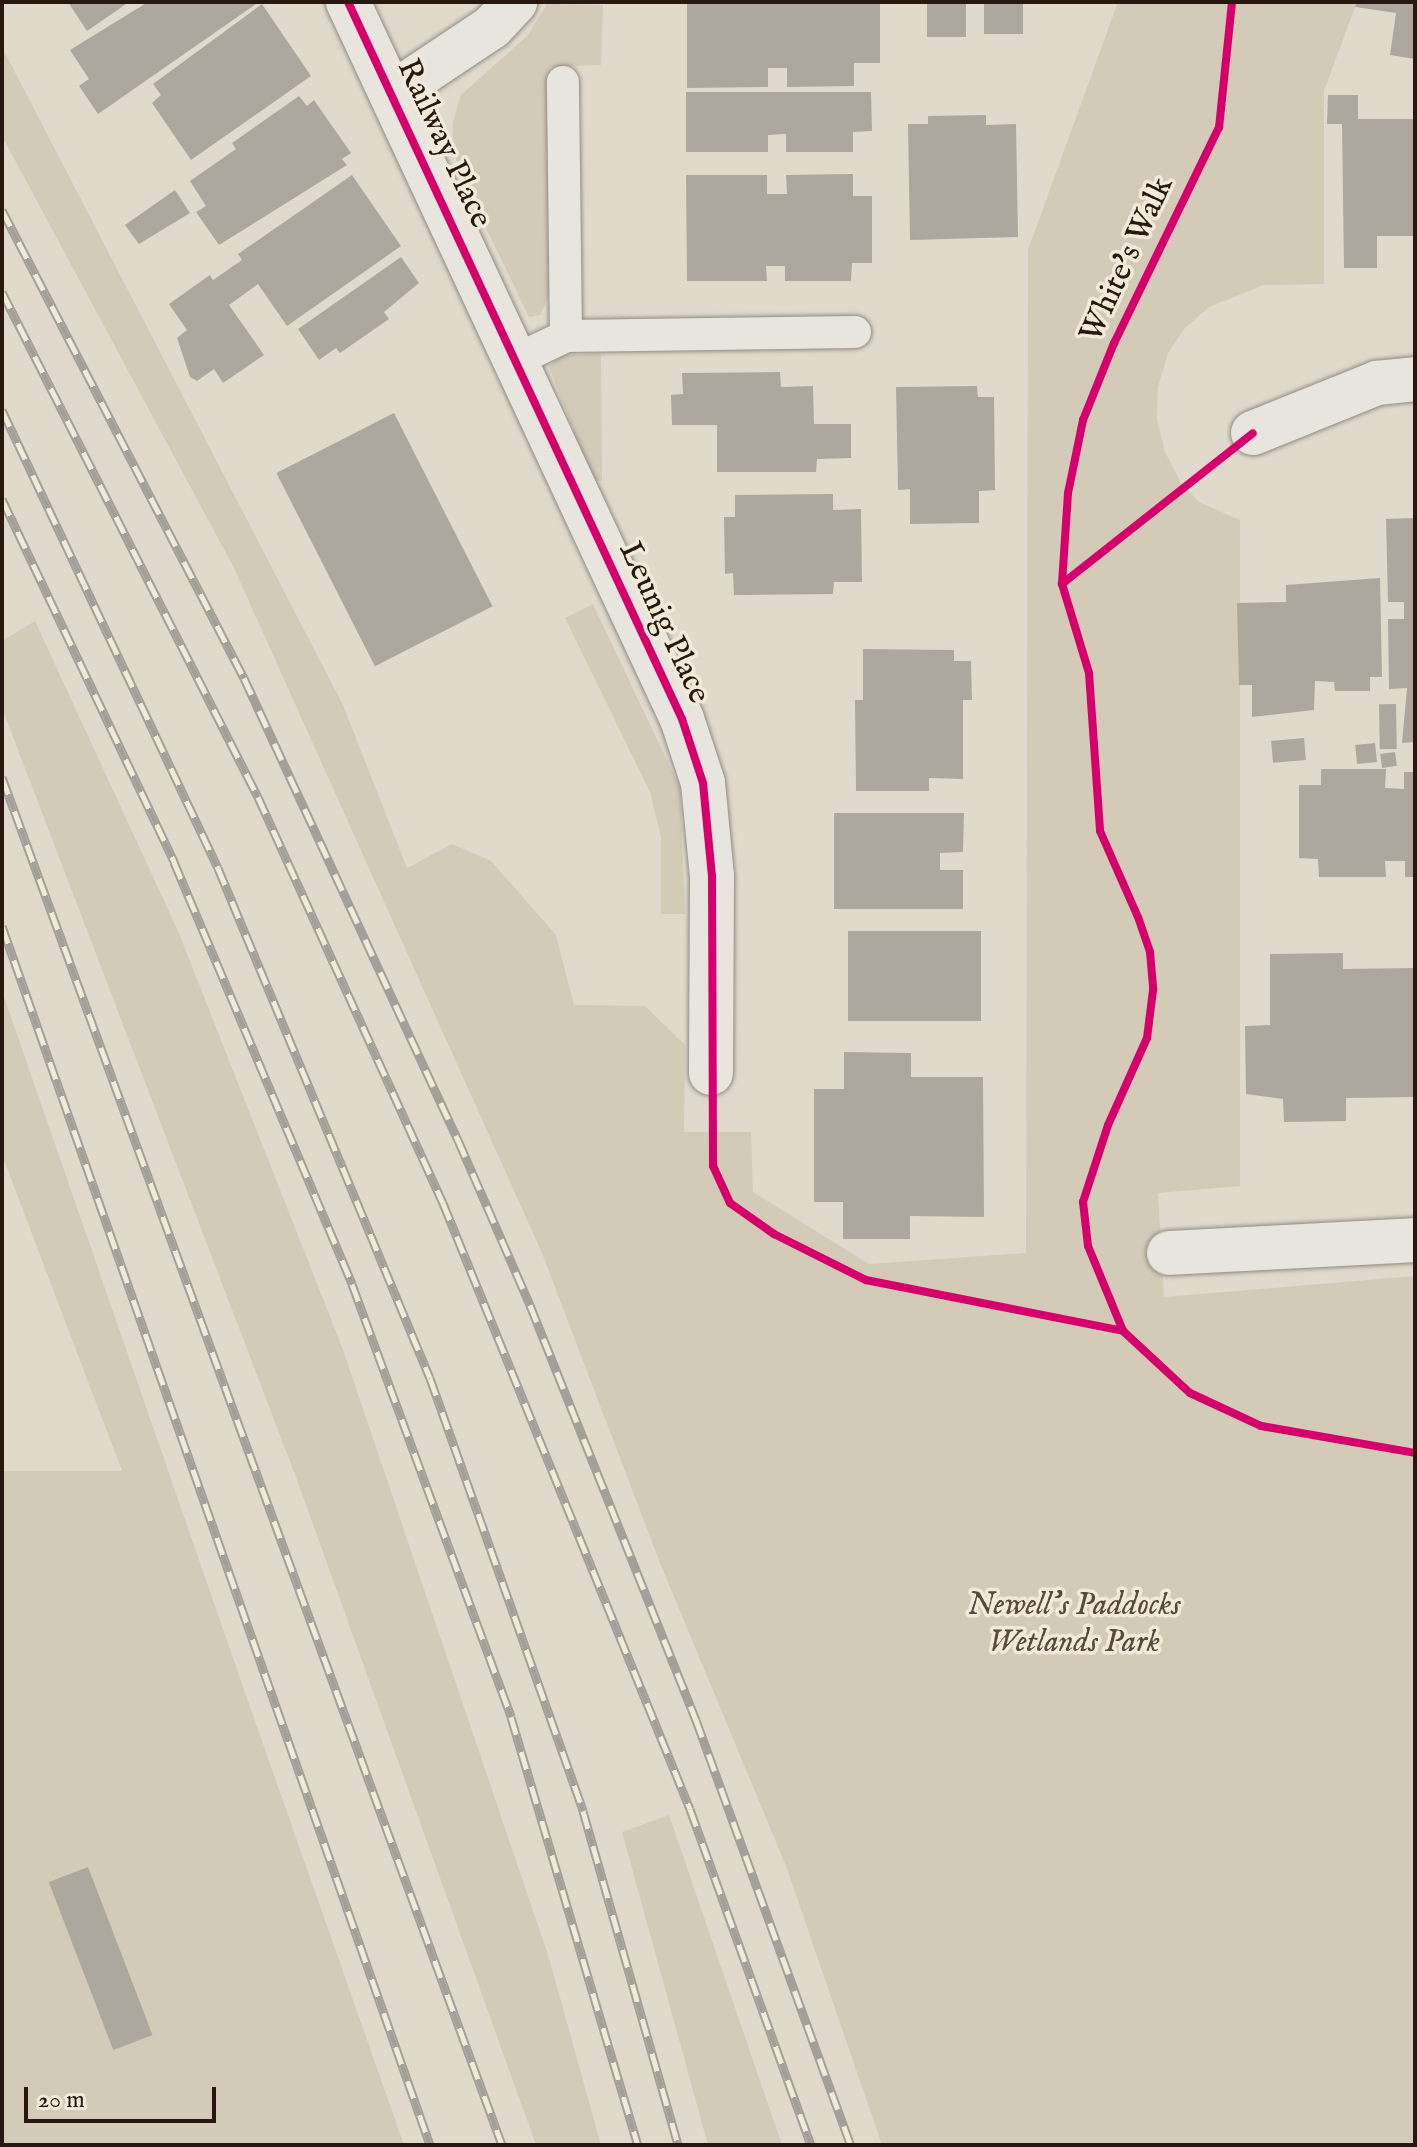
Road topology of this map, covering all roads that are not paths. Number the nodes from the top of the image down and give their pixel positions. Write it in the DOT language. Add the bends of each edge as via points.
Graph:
graph roads {
  1 [pos="348,2"];
  2 [pos="515,2"];
  3 [pos="563,82"];
  4 [pos="393,93"];
  5 [pos="492,308"];
  6 [pos="855,332"];
  7 [pos="566,336"];
  8 [pos="516,360"];
  9 [pos="1415,379"];
  10 [pos="1253,433"];
  11 [pos="711,1073"];
  12 [pos="1415,1240"];
  13 [pos="1169,1253"];
  1 -- 4 [label="street, Railway Place"];
  2 -- 4 [label="street" via="492,27"];
  3 -- 7 [label="lane"];
  4 -- 5 [label="street, Railway Place"];
  5 -- 8 [label="street, Leunig Place"];
  6 -- 7 [label="lane"];
  7 -- 8 [label="lane"];
  8 -- 11 [label="street, Leunig Place" via="682,719 703,783 712,876"];
  9 -- 10 [label="street" via="1377,383"];
  12 -- 13 [label="street"];
}
